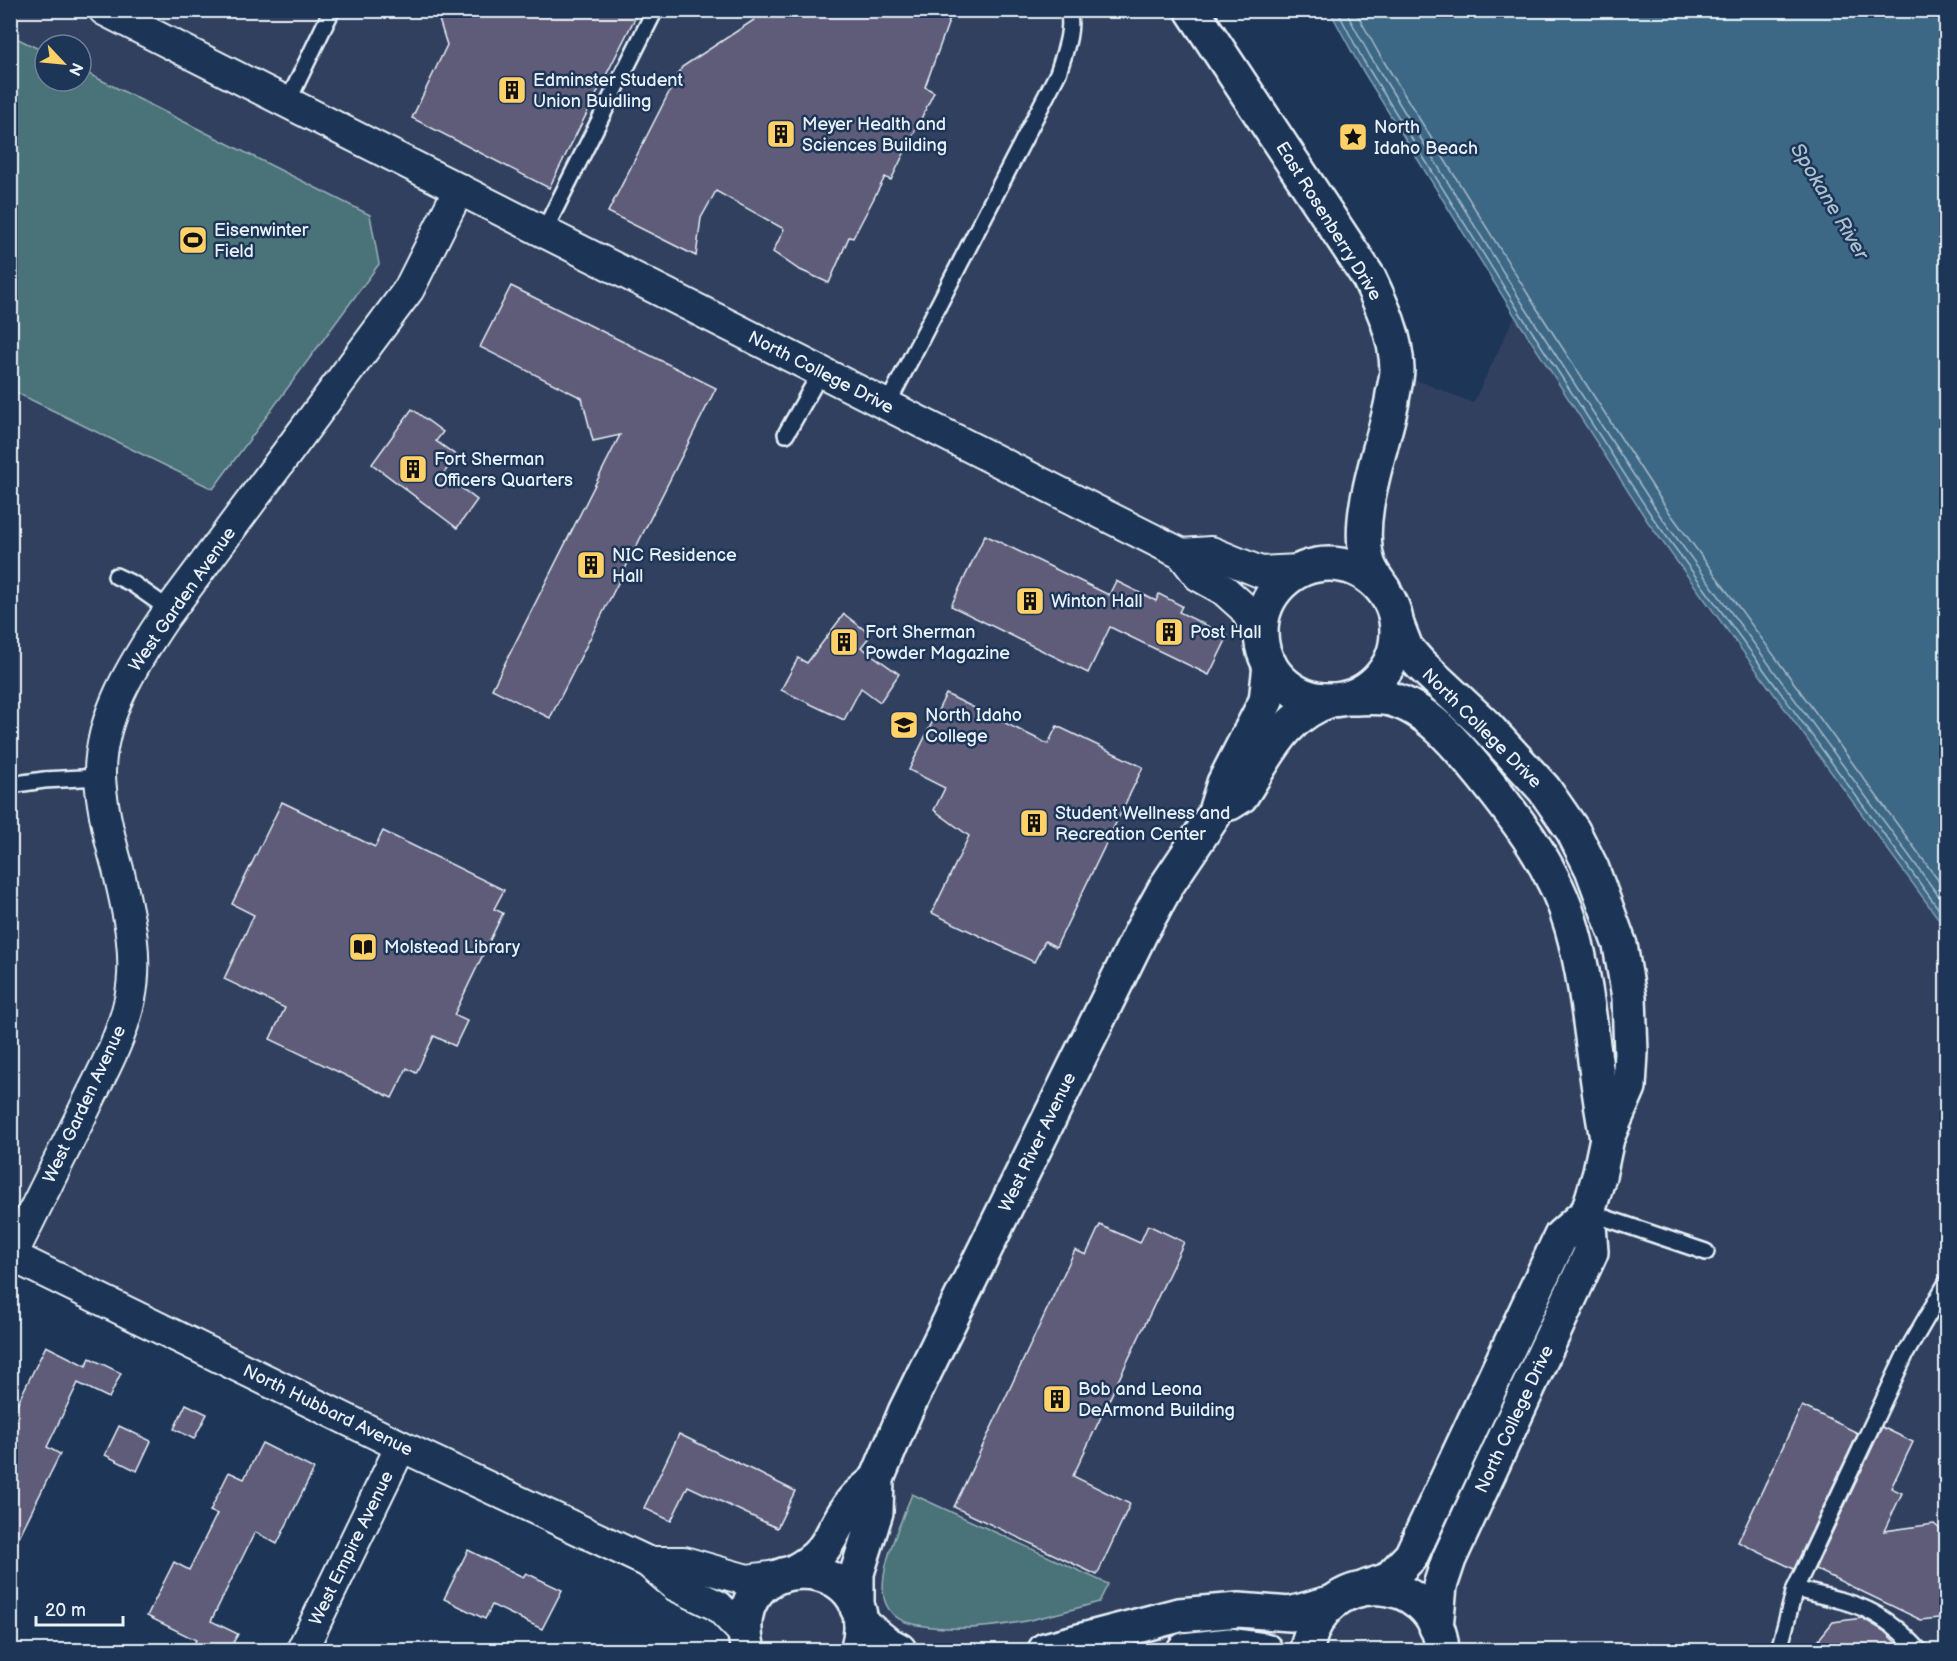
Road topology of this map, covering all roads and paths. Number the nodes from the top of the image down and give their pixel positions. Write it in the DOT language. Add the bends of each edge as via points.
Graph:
graph roads {
  1 [pos="104,10"];
  2 [pos="332,10"];
  3 [pos="655,10"];
  4 [pos="1068,10"];
  5 [pos="1192,10"];
  6 [pos="288,102"];
  7 [pos="459,189"];
  8 [pos="544,231"];
  9 [pos="821,372"];
  10 [pos="887,405"];
  11 [pos="786,434"];
  12 [pos="1182,554"];
  13 [pos="1299,570"];
  14 [pos="116,576"];
  15 [pos="1384,590"];
  16 [pos="170,610"];
  17 [pos="1397,625"];
  18 [pos="1266,657"];
  19 [pos="1340,699"];
  20 [pos="100,777"];
  21 [pos="10,785"];
  22 [pos="1214,815"];
  23 [pos="1607,1138"];
  24 [pos="1588,1212"];
  25 [pos="1706,1252"];
  26 [pos="11,1256"];
  27 [pos="1947,1284"];
  28 [pos="401,1446"];
  29 [pos="877,1479"];
  30 [pos="648,1562"];
  31 [pos="786,1574"];
  32 [pos="1367,1587"];
  33 [pos="1795,1589"];
  34 [pos="1330,1603"];
  35 [pos="858,1627"];
  36 [pos="1441,1644"];
  37 [pos="747,1646"];
  38 [pos="302,1650"];
  39 [pos="899,1650"];
  40 [pos="1045,1650"];
  41 [pos="1184,1650"];
  42 [pos="1265,1650"];
  43 [pos="1307,1650"];
  44 [pos="1779,1650"];
  45 [pos="1919,1650"];
  1 -- 6 [label="street, North College Drive"];
  2 -- 6 [label="lane"];
  3 -- 8 [label="lane"];
  4 -- 10 [label="lane" via="1067,44 1058,73"];
  5 -- 15 [label="street, East Rosenberry Drive" via="1369,278 1389,323 1397,372 1368,496 1365,547 1371,572"];
  6 -- 7 [label="street, North College Drive"];
  7 -- 8 [label="street, North College Drive"];
  7 -- 16 [label="street, West Garden Avenue" via="410,289"];
  8 -- 9 [label="street, North College Drive"];
  9 -- 10 [label="street, North College Drive"];
  9 -- 11 [label="lane"];
  10 -- 12 [label="street, North College Drive"];
  12 -- 13 [label="street, North College Drive" via="1211,552 1260,572"];
  12 -- 18 [label="street, North College Drive" via="1199,576 1224,590 1244,608"];
  13 -- 15 [label="street" via="1335,564 1353,568"];
  13 -- 18 [label="street" via="1272,595 1263,621"];
  14 -- 16 [label="lane"];
  15 -- 17 [label="street"];
  16 -- 20 [label="street, West Garden Avenue" via="139,654 120,691 103,746"];
  17 -- 19 [label="street" via="1397,644 1381,678 1366,690"];
  17 -- 23 [label="street, North College Drive" via="1406,648 1420,664 1484,724 1544,789 1573,831 1592,869 1620,945 1629,997 1629,1087"];
  18 -- 19 [label="street" via="1280,680 1295,691 1312,698"];
  18 -- 22 [label="street, West River Avenue" via="1266,701 1224,783"];
  19 -- 22 [label="street, West River Avenue" via="1310,707 1293,719 1241,796"];
  19 -- 23 [label="street, North College Drive" via="1390,699 1434,724 1467,757 1532,840 1572,927 1591,1022 1596,1085"];
  20 -- 21 [label="lane"];
  20 -- 26 [label="street, West Garden Avenue" via="109,835 130,918 134,960 130,999 109,1058"];
  22 -- 29 [label="street, West River Avenue" via="1141,932 905,1412"];
  23 -- 24 [label="street, North College Drive"];
  24 -- 25 [label="lane"];
  24 -- 32 [label="street, North College Drive" via="1561,1236 1410,1556 1388,1580"];
  24 -- 36 [label="street, North College Drive" via="1591,1252 1449,1558 1440,1586"];
  26 -- 28 [label="street, North Hubbard Avenue"];
  27 -- 33 [label="lane" via="1906,1353"];
  28 -- 30 [label="street, North Hubbard Avenue"];
  28 -- 38 [label="street, West Empire Avenue"];
  29 -- 31 [label="street, West River Avenue" via="852,1502 824,1550"];
  29 -- 35 [label="street, West River Avenue" via="876,1512 857,1573"];
  30 -- 31 [label="street, North Hubbard Avenue" via="684,1562 747,1580"];
  30 -- 37 [label="street, North Hubbard Avenue" via="676,1586 718,1606"];
  31 -- 35 [label="street" via="810,1571 825,1575 850,1594"];
  31 -- 37 [label="street, West River Avenue" via="764,1586 752,1599 745,1616"];
  32 -- 34 [label="street, North College Drive"];
  32 -- 36 [label="street" via="1389,1588 1425,1609"];
  33 -- 44 [label="lane"];
  33 -- 45 [label="lane" via="1863,1606 1877,1613"];
  34 -- 40 [label="street, North College Drive" via="1290,1614 1239,1610 1179,1615"];
  34 -- 43 [label="street" via="1317,1618"];
  35 -- 39 [label="street"];
  41 -- 42 [label="street" via="1230,1645"];
}
